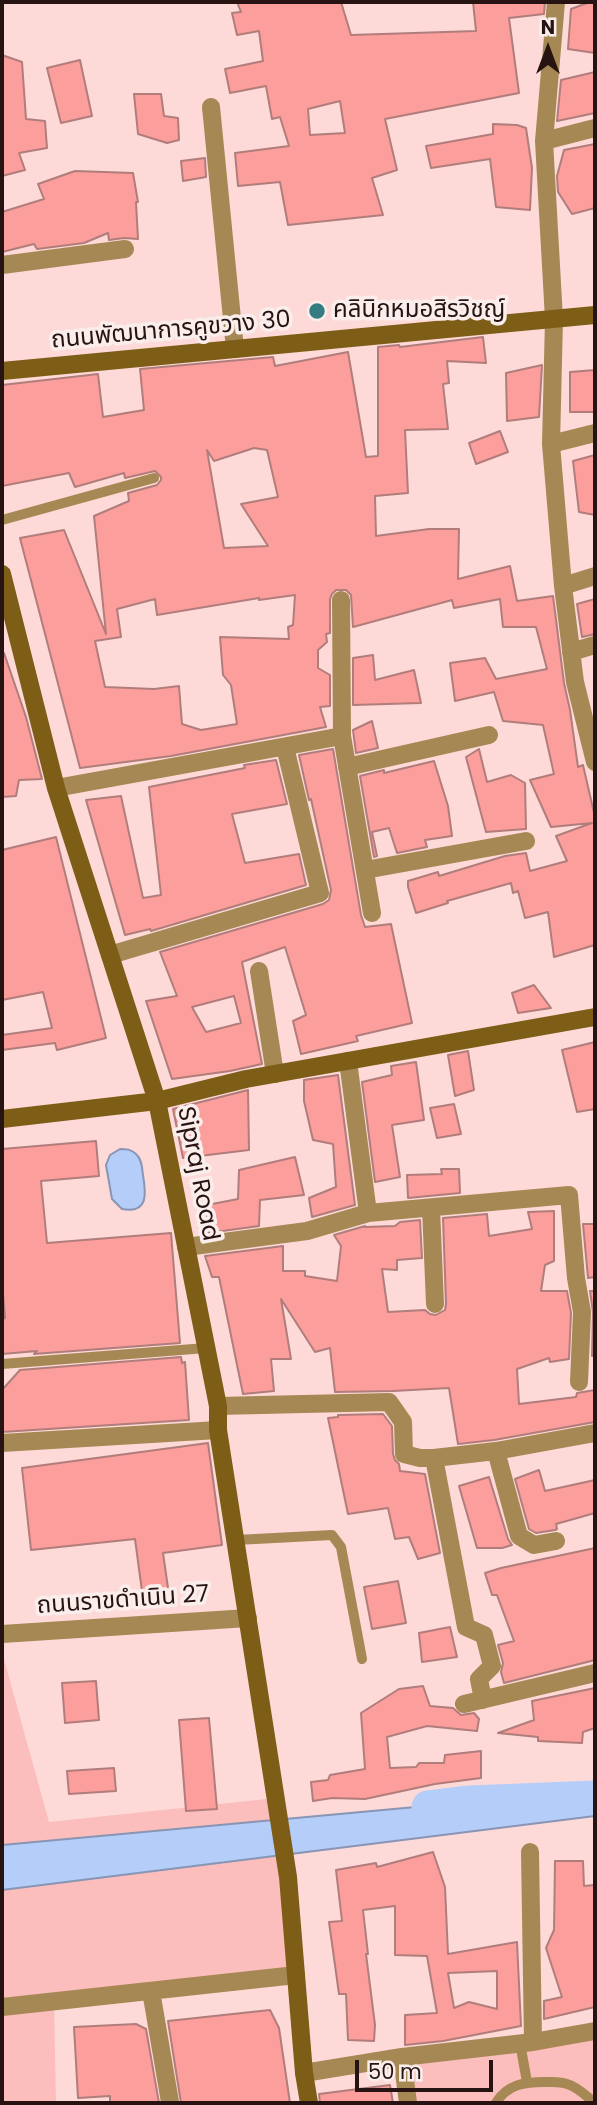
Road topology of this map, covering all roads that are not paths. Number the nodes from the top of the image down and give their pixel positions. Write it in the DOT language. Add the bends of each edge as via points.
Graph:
graph roads {
  1 [pos="555,2"];
  2 [pos="211,107"];
  3 [pos="595,128"];
  4 [pos="544,141"];
  5 [pos="125,248"];
  6 [pos="2,265"];
  7 [pos="595,315"];
  8 [pos="554,319"];
  9 [pos="235,349"];
  10 [pos="2,371"];
  11 [pos="595,433"];
  12 [pos="551,444"];
  13 [pos="154,478"];
  14 [pos="2,520"];
  15 [pos="2,574"];
  16 [pos="595,576"];
  17 [pos="563,586"];
  18 [pos="341,600"];
  19 [pos="8,626"];
  20 [pos="595,645"];
  21 [pos="571,652"];
  22 [pos="489,735"];
  23 [pos="342,736"];
  24 [pos="285,747"];
  25 [pos="595,759"];
  26 [pos="347,767"];
  27 [pos="56,788"];
  28 [pos="526,841"];
  29 [pos="365,870"];
  30 [pos="372,913"];
  31 [pos="110,955"];
  32 [pos="259,971"];
  33 [pos="595,1017"];
  34 [pos="348,1061"];
  35 [pos="275,1074"];
  36 [pos="157,1101"];
  37 [pos="2,1119"];
  38 [pos="431,1208"];
  39 [pos="369,1213"];
  40 [pos="186,1247"];
  41 [pos="435,1304"];
  42 [pos="206,1348"];
  43 [pos="2,1364"];
  44 [pos="579,1382"];
  45 [pos="218,1406"];
  46 [pos="218,1430"];
  47 [pos="595,1433"];
  48 [pos="2,1443"];
  49 [pos="496,1451"];
  50 [pos="434,1458"];
  51 [pos="236,1540"];
  52 [pos="556,1541"];
  53 [pos="248,1618"];
  54 [pos="2,1634"];
  55 [pos="362,1659"];
  56 [pos="595,1672"];
  57 [pos="483,1700"];
  58 [pos="464,1704"];
  59 [pos="530,1852"];
  60 [pos="296,1975"];
  61 [pos="151,1991"];
  62 [pos="2,2007"];
  63 [pos="595,2031"];
  64 [pos="527,2042"];
  65 [pos="402,2057"];
  66 [pos="304,2073"];
  67 [pos="527,2082"];
  68 [pos="170,2102"];
  69 [pos="309,2103"];
  70 [pos="408,2103"];
  71 [pos="496,2103"];
  72 [pos="595,2103"];
  1 -- 4 [label="street"];
  2 -- 9 [label="street"];
  3 -- 4 [label="street"];
  4 -- 8 [label="street"];
  5 -- 6 [label="street"];
  7 -- 8 [label="street, ถนนพัฒนาการคูขวาง 30"];
  8 -- 9 [label="street, ถนนพัฒนาการคูขวาง 30"];
  8 -- 12 [label="street"];
  9 -- 10 [label="street, ถนนพัฒนาการคูขวาง 30"];
  11 -- 12 [label="street"];
  12 -- 17 [label="street"];
  13 -- 14 [label="lane"];
  15 -- 19 [label="street, Sipraj Road"];
  16 -- 17 [label="street"];
  17 -- 21 [label="street"];
  18 -- 23 [label="street"];
  19 -- 27 [label="street, Sipraj Road"];
  20 -- 21 [label="street"];
  21 -- 25 [label="street"];
  22 -- 26 [label="street"];
  23 -- 24 [label="street"];
  23 -- 26 [label="street"];
  24 -- 27 [label="street"];
  24 -- 31 [label="street" via="320,893"];
  26 -- 29 [label="street"];
  27 -- 31 [label="street, Sipraj Road"];
  28 -- 29 [label="street"];
  29 -- 30 [label="street"];
  31 -- 36 [label="street, Sipraj Road"];
  32 -- 35 [label="street"];
  33 -- 34 [label="street"];
  34 -- 35 [label="street"];
  34 -- 39 [label="street"];
  35 -- 36 [label="street"];
  36 -- 37 [label="street"];
  36 -- 40 [label="street, Sipraj Road"];
  38 -- 39 [label="street"];
  38 -- 41 [label="street"];
  38 -- 44 [label="street" via="569,1195 582,1312"];
  39 -- 40 [label="street" via="307,1231"];
  40 -- 42 [label="street, Sipraj Road"];
  42 -- 43 [label="lane"];
  42 -- 45 [label="street, Sipraj Road"];
  45 -- 46 [label="street, Sipraj Road"];
  45 -- 50 [label="street" via="389,1402 403,1422 404,1454"];
  46 -- 48 [label="street"];
  46 -- 51 [label="street, Sipraj Road"];
  47 -- 49 [label="street"];
  49 -- 50 [label="street"];
  49 -- 52 [label="street" via="519,1536 534,1545"];
  50 -- 57 [label="street" via="466,1627 484,1635 492,1666 479,1679"];
  51 -- 53 [label="street, Sipraj Road"];
  51 -- 55 [label="lane" via="332,1535 341,1547"];
  53 -- 54 [label="street, ถนนราขดำเนิน 27"];
  53 -- 60 [label="street, Sipraj Road" via="288,1877"];
  56 -- 57 [label="street"];
  57 -- 58 [label="street"];
  59 -- 64 [label="street"];
  60 -- 61 [label="street"];
  60 -- 66 [label="street, Sipraj Road"];
  61 -- 62 [label="street"];
  61 -- 68 [label="street"];
  63 -- 64 [label="street"];
  64 -- 65 [label="street"];
  64 -- 67 [label="lane"];
  65 -- 66 [label="street"];
  65 -- 70 [label="street"];
  66 -- 69 [label="street, Sipraj Road"];
  67 -- 71 [label="lane" via="503,2093"];
  67 -- 72 [label="lane" via="564,2082"];
}
